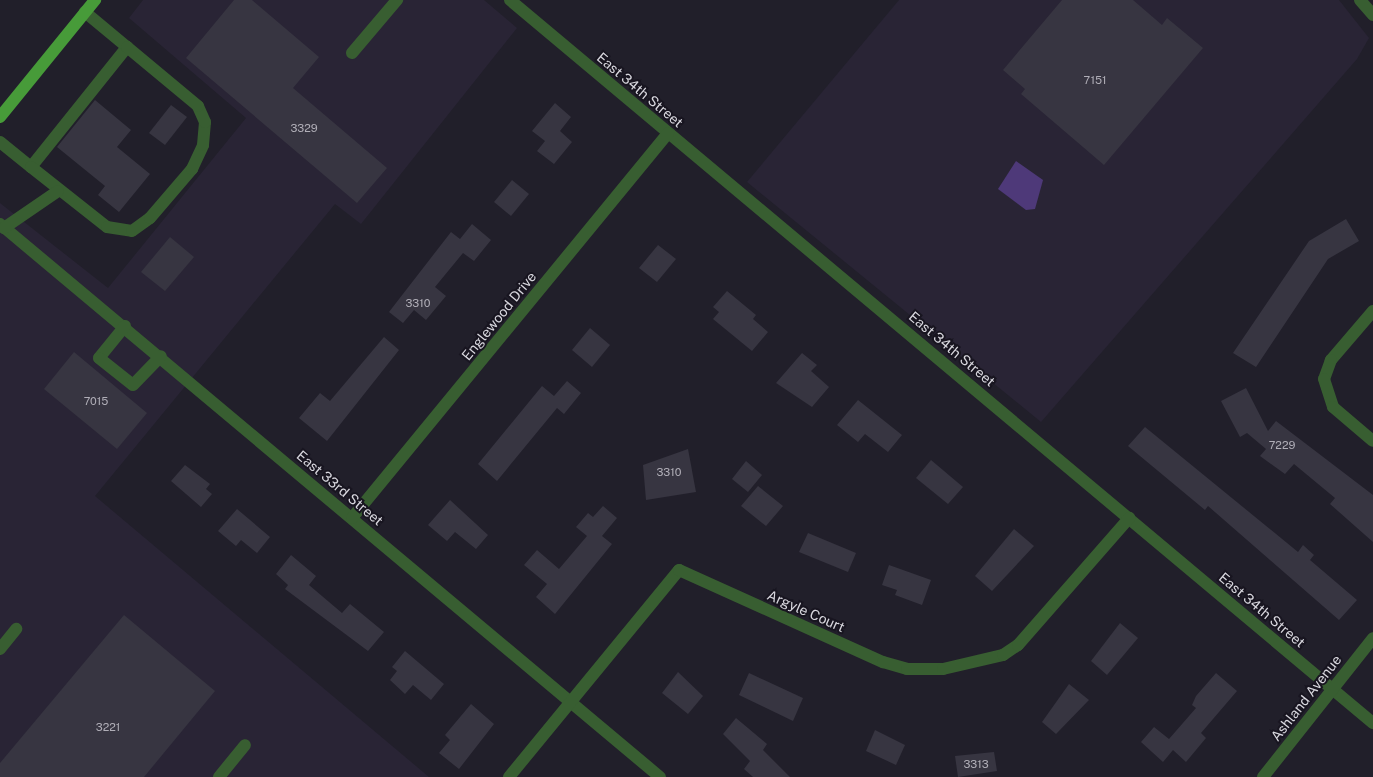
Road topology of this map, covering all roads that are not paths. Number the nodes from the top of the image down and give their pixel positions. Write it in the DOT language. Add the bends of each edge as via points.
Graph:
graph roads {
  1 [pos="95,0"];
  2 [pos="397,0"];
  3 [pos="510,0"];
  4 [pos="1360,0"];
  5 [pos="86,12"];
  6 [pos="1373,16"];
  7 [pos="127,47"];
  8 [pos="352,53"];
  9 [pos="0,117"];
  10 [pos="668,133"];
  11 [pos="0,142"];
  12 [pos="31,167"];
  13 [pos="58,191"];
  14 [pos="2,226"];
  15 [pos="1373,310"];
  16 [pos="125,326"];
  17 [pos="161,356"];
  18 [pos="1373,441"];
  19 [pos="352,518"];
  20 [pos="1130,518"];
  21 [pos="16,629"];
  22 [pos="1373,638"];
  23 [pos="0,649"];
  24 [pos="1333,689"];
  25 [pos="570,702"];
  26 [pos="1373,722"];
  27 [pos="245,745"];
  28 [pos="219,777"];
  29 [pos="509,777"];
  30 [pos="660,777"];
  31 [pos="1263,777"];
  1 -- 5 [label="main road"];
  2 -- 8 [label="street"];
  3 -- 10 [label="street, East 34th Street"];
  4 -- 6 [label="street"];
  5 -- 7 [label="street"];
  5 -- 9 [label="main road"];
  7 -- 12 [label="street"];
  7 -- 13 [label="street" via="198,106 205,122 203,145 192,169 150,218 132,231 107,227"];
  10 -- 19 [label="street, Englewood Drive"];
  10 -- 20 [label="street, East 34th Street"];
  11 -- 12 [label="street"];
  12 -- 13 [label="street"];
  13 -- 14 [label="street"];
  14 -- 16 [label="street, East 33rd Street"];
  15 -- 18 [label="street" via="1325,373 1327,397 1338,411"];
  16 -- 17 [label="street, East 33rd Street"];
  16 -- 17 [label="street" via="99,358 133,385"];
  17 -- 19 [label="street, East 33rd Street"];
  19 -- 25 [label="street, East 33rd Street"];
  20 -- 24 [label="street, East 34th Street"];
  20 -- 25 [label="street, Argyle Court" via="1018,645 1002,655 943,669 907,669 883,662 679,570"];
  21 -- 23 [label="street"];
  22 -- 24 [label="street, Ashland Avenue"];
  24 -- 26 [label="street, East 34th Street"];
  24 -- 31 [label="street, Ashland Avenue"];
  25 -- 29 [label="street, Argyle Court"];
  25 -- 30 [label="street, East 33rd Street"];
  27 -- 28 [label="street"];
}
